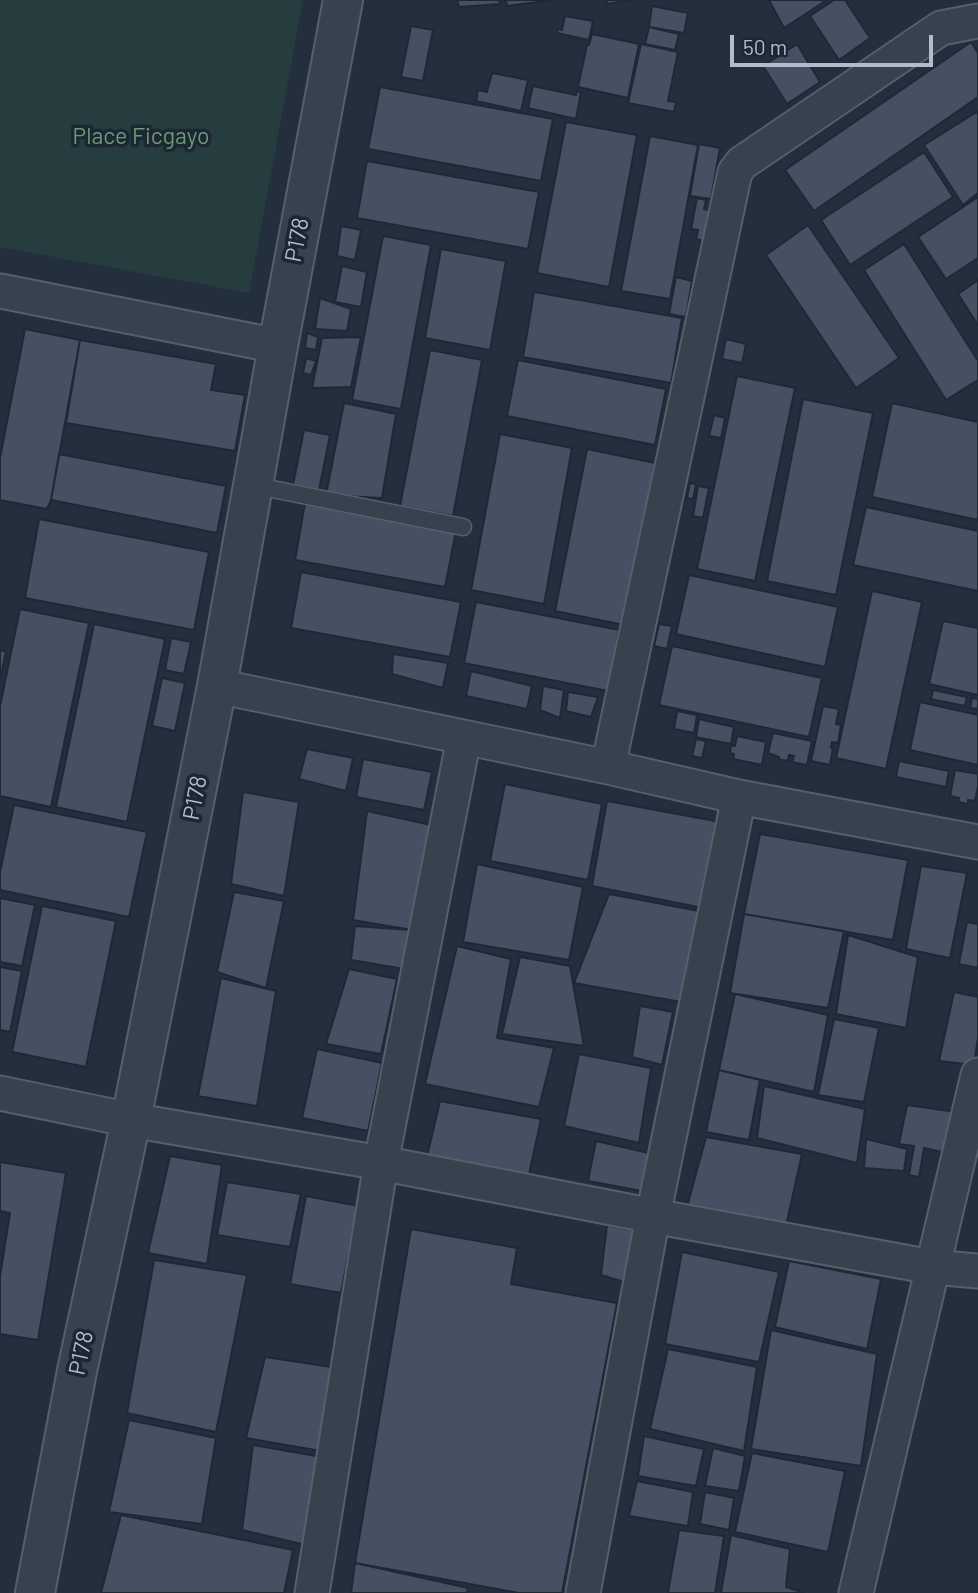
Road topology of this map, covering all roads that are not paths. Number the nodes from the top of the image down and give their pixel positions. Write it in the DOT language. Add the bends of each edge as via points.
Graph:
graph roads {
  1 [pos="342,0"];
  2 [pos="978,21"];
  3 [pos="0,291"];
  4 [pos="278,346"];
  5 [pos="252,485"];
  6 [pos="463,527"];
  7 [pos="216,686"];
  8 [pos="464,738"];
  9 [pos="608,767"];
  10 [pos="739,797"];
  11 [pos="978,842"];
  12 [pos="978,1075"];
  13 [pos="0,1093"];
  14 [pos="131,1120"];
  15 [pos="381,1163"];
  16 [pos="653,1216"];
  17 [pos="932,1267"];
  18 [pos="978,1271"];
  19 [pos="35,1593"];
  20 [pos="312,1593"];
  21 [pos="583,1593"];
  22 [pos="856,1593"];
  1 -- 4 [label="street, P178"];
  2 -- 9 [label="street" via="941,28 735,172"];
  3 -- 4 [label="street"];
  4 -- 5 [label="street, P178"];
  5 -- 6 [label="lane"];
  5 -- 7 [label="street, P178"];
  7 -- 8 [label="street"];
  7 -- 14 [label="street, P178"];
  8 -- 9 [label="street"];
  8 -- 15 [label="street"];
  9 -- 10 [label="street"];
  10 -- 11 [label="street"];
  10 -- 16 [label="street"];
  12 -- 17 [label="street"];
  13 -- 14 [label="street"];
  14 -- 15 [label="street"];
  14 -- 19 [label="street, P178"];
  15 -- 16 [label="street"];
  15 -- 20 [label="street"];
  16 -- 17 [label="street"];
  16 -- 21 [label="street"];
  17 -- 18 [label="street"];
  17 -- 22 [label="street"];
}
